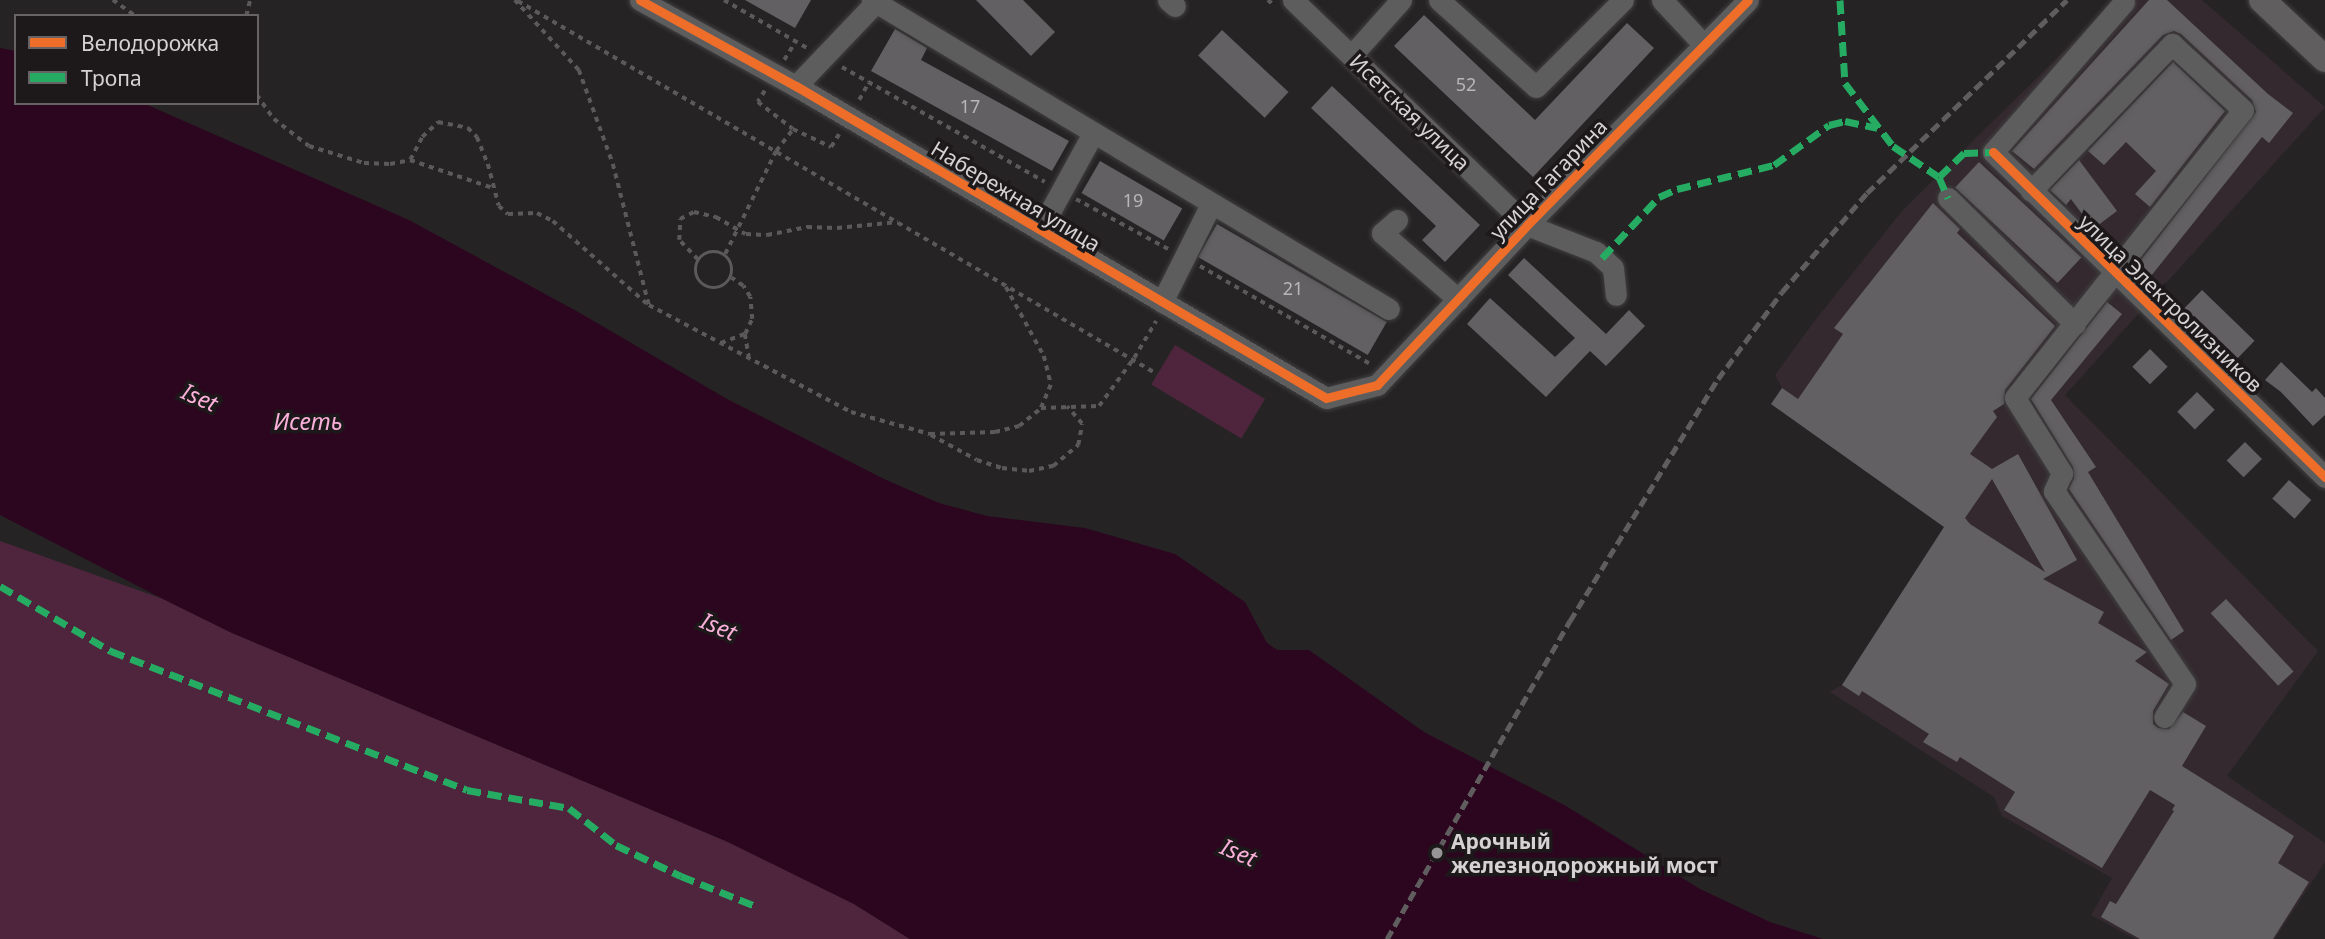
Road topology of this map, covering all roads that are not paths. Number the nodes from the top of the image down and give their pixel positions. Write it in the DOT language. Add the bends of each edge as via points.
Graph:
graph roads {
  1 [pos="640,0"];
  2 [pos="1293,0"];
  3 [pos="1401,0"];
  4 [pos="1440,0"];
  5 [pos="1623,0"];
  6 [pos="1662,0"];
  7 [pos="1748,0"];
  8 [pos="2262,0"];
  9 [pos="874,1"];
  10 [pos="2123,2"];
  11 [pos="1704,45"];
  12 [pos="1351,56"];
  13 [pos="2325,59"];
  14 [pos="796,86"];
  15 [pos="1093,133"];
  16 [pos="2031,191"];
  17 [pos="1948,198"];
  18 [pos="1211,204"];
  19 [pos="1397,220"];
  20 [pos="1527,225"];
  21 [pos="1040,230"];
  22 [pos="2116,274"];
  23 [pos="1616,295"];
  24 [pos="1458,299"];
  25 [pos="1164,303"];
  26 [pos="1389,309"];
  27 [pos="2075,324"];
  28 [pos="1377,385"];
  29 [pos="2325,477"];
  30 [pos="2164,717"];
  1 -- 14 [label="street, Набережная улица"];
  2 -- 12 [label="street, Исетская улица"];
  3 -- 12 [label="street"];
  4 -- 5 [label="street" via="1536,87"];
  6 -- 11 [label="street"];
  7 -- 11 [label="street, улица Гагарина"];
  8 -- 13 [label="main road"];
  9 -- 14 [label="street"];
  9 -- 15 [label="street"];
  10 -- 16 [label="street, улица Электролизников" via="1993,152"];
  11 -- 20 [label="street, улица Гагарина"];
  12 -- 20 [label="street, Исетская улица"];
  14 -- 21 [label="street, Набережная улица"];
  15 -- 18 [label="street"];
  15 -- 21 [label="street"];
  16 -- 22 [label="street, улица Электролизников"];
  16 -- 22 [label="street" via="2172,44 2243,110"];
  17 -- 27 [label="street"];
  18 -- 25 [label="street"];
  18 -- 26 [label="street"];
  19 -- 24 [label="street" via="1382,233"];
  20 -- 23 [label="street" via="1596,252 1613,268"];
  20 -- 24 [label="street, улица Гагарина"];
  21 -- 25 [label="street, Набережная улица"];
  22 -- 27 [label="street"];
  22 -- 29 [label="street, улица Электролизников"];
  24 -- 28 [label="street, улица Гагарина"];
  25 -- 28 [label="street, Набережная улица" via="1325,398"];
  27 -- 30 [label="street" via="2015,398 2062,473 2054,491 2185,684"];
}
